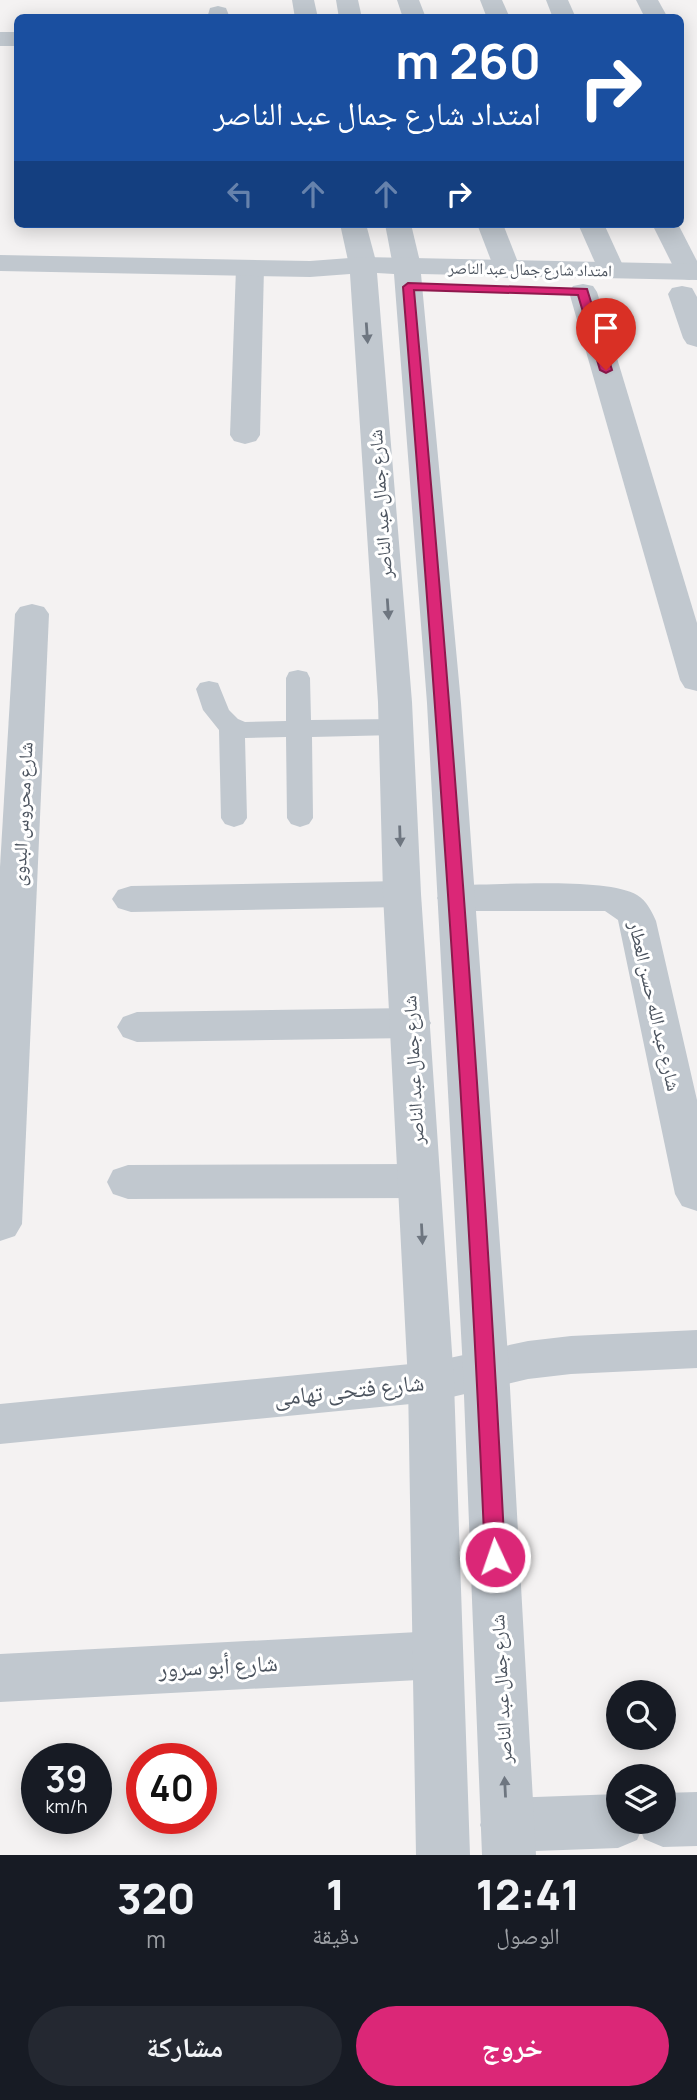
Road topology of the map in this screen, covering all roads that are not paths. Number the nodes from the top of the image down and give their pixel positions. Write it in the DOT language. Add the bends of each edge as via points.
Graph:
graph roads {
  1 [pos="355,228"];
  2 [pos="399,228"];
  3 [pos="491,228"];
  4 [pos="593,228"];
  5 [pos="668,228"];
  6 [pos="0,262"];
  7 [pos="250,268"];
  8 [pos="507,270"];
  9 [pos="611,270"];
  10 [pos="363,275"];
  11 [pos="408,276"];
  12 [pos="691,283"];
  13 [pos="583,292"];
  14 [pos="697,338"];
  15 [pos="245,435"];
  16 [pos="32,614"];
  17 [pos="298,678"];
  18 [pos="697,680"];
  19 [pos="209,689"];
  20 [pos="444,703"];
  21 [pos="395,715"];
  22 [pos="232,727"];
  23 [pos="299,730"];
  24 [pos="234,818"];
  25 [pos="300,818"];
  26 [pos="402,894"];
  27 [pos="456,898"];
  28 [pos="131,899"];
  29 [pos="411,1023"];
  30 [pos="137,1027"];
  31 [pos="419,1181"];
  32 [pos="128,1182"];
  33 [pos="697,1194"];
  34 [pos="0,1224"];
  35 [pos="697,1349"];
  36 [pos="486,1370"];
  37 [pos="431,1382"];
  38 [pos="0,1424"];
  39 [pos="437,1655"];
  40 [pos="0,1678"];
  41 [pos="697,1819"];
  42 [pos="676,1820"];
  43 [pos="606,1823"];
  44 [pos="508,1840"];
  45 [pos="443,1855"];
  1 -- 10 [label="street, شارع جمال عبد الناصر"];
  2 -- 11 [label="street, شارع جمال عبد الناصر"];
  3 -- 8 [label="street"];
  4 -- 9 [label="street"];
  5 -- 12 [label="street"];
  6 -- 7 [label="street"];
  7 -- 10 [label="street"];
  7 -- 15 [label="street"];
  8 -- 9 [label="street, امتداد شارع جمال عبد الناصر"];
  8 -- 11 [label="street, امتداد شارع جمال عبد الناصر"];
  9 -- 12 [label="street, امتداد شارع جمال عبد الناصر"];
  10 -- 11 [label="street, امتداد شارع جمال عبد الناصر"];
  10 -- 21 [label="street, شارع جمال عبد الناصر, one-way"];
  11 -- 13 [label="street, امتداد شارع جمال عبد الناصر"];
  11 -- 20 [label="street, شارع جمال عبد الناصر"];
  12 -- 13 [label="street, امتداد شارع جمال عبد الناصر"];
  12 -- 14 [label="street"];
  13 -- 18 [label="street"];
  16 -- 34 [label="street, شارع محروس البدوى"];
  17 -- 23 [label="lane"];
  19 -- 22 [label="lane" via="216,715"];
  20 -- 21 [label="street"];
  20 -- 27 [label="street, شارع جمال عبد الناصر"];
  21 -- 23 [label="lane"];
  21 -- 26 [label="street, شارع جمال عبد الناصر, one-way"];
  22 -- 23 [label="lane" via="257,732"];
  22 -- 24 [label="lane"];
  23 -- 25 [label="lane"];
  26 -- 28 [label="street"];
  26 -- 29 [label="street, شارع جمال عبد الناصر"];
  27 -- 33 [label="street, شارع عبد الله حسن العطار" via="605,898 629,908 637,921"];
  27 -- 36 [label="street, شارع جمال عبد الناصر"];
  29 -- 30 [label="street"];
  29 -- 31 [label="street, شارع جمال عبد الناصر"];
  31 -- 32 [label="street"];
  31 -- 37 [label="street, شارع جمال عبد الناصر, one-way"];
  35 -- 36 [label="street, شارع فتحى تهامى" via="571,1355"];
  36 -- 37 [label="street, شارع فتحى تهامى"];
  44 -- 36 [label="street, شارع جمال عبد الناصر, one-way"];
  37 -- 38 [label="street, شارع فتحى تهامى"];
  37 -- 39 [label="street, شارع جمال عبد الناصر"];
  39 -- 40 [label="street, شارع أبو سرور"];
  39 -- 45 [label="street, شارع جمال عبد الناصر"];
  41 -- 42 [label="street"];
  43 -- 44 [label="street"];
}
